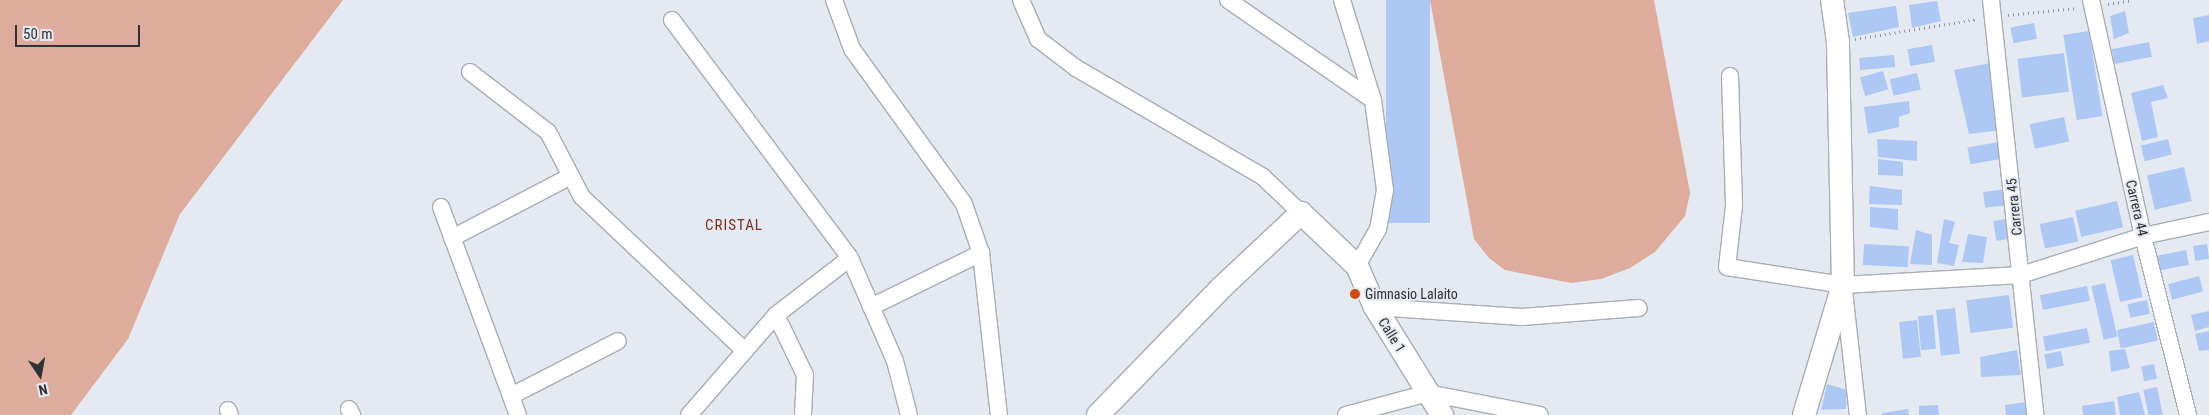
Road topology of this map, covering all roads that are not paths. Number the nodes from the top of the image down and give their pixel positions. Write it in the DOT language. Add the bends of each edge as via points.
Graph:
graph roads {
  1 [pos="834,0"];
  2 [pos="1021,0"];
  3 [pos="1342,0"];
  4 [pos="1832,0"];
  5 [pos="1992,0"];
  6 [pos="2091,0"];
  7 [pos="1237,3"];
  8 [pos="672,20"];
  9 [pos="470,72"];
  10 [pos="1730,76"];
  11 [pos="1374,100"];
  12 [pos="571,176"];
  13 [pos="441,207"];
  14 [pos="1301,213"];
  15 [pos="2209,222"];
  16 [pos="2143,236"];
  17 [pos="452,238"];
  18 [pos="981,254"];
  19 [pos="850,258"];
  20 [pos="1357,266"];
  21 [pos="2021,275"];
  22 [pos="1843,286"];
  23 [pos="1375,307"];
  24 [pos="872,308"];
  25 [pos="1638,308"];
  26 [pos="776,316"];
  27 [pos="618,341"];
  28 [pos="745,351"];
  29 [pos="1428,393"];
  30 [pos="511,396"];
  31 [pos="518,415"];
  32 [pos="689,415"];
  33 [pos="803,415"];
  34 [pos="909,415"];
  35 [pos="999,415"];
  36 [pos="1098,415"];
  37 [pos="1346,415"];
  38 [pos="1442,415"];
  39 [pos="1540,415"];
  40 [pos="1804,415"];
  41 [pos="1858,415"];
  42 [pos="2035,415"];
  43 [pos="2188,415"];
  1 -- 18 [label="street" via="852,49 964,204"];
  2 -- 14 [label="street" via="1038,38 1076,68 1263,177"];
  3 -- 11 [label="street"];
  4 -- 22 [label="main road" via="1838,42"];
  5 -- 21 [label="street, Carrera 45"];
  6 -- 16 [label="street, Carrera 44"];
  7 -- 11 [label="street"];
  8 -- 19 [label="street"];
  9 -- 12 [label="street" via="548,132"];
  10 -- 22 [label="street" via="1734,206 1727,267"];
  11 -- 20 [label="street" via="1385,190 1378,229"];
  12 -- 17 [label="street"];
  12 -- 28 [label="street" via="582,197 611,227"];
  13 -- 17 [label="street"];
  14 -- 20 [label="main road, Calle 1"];
  14 -- 36 [label="main road" via="1221,288"];
  15 -- 16 [label="street"];
  16 -- 21 [label="street"];
  16 -- 43 [label="street, Carrera 44"];
  17 -- 30 [label="street"];
  18 -- 24 [label="street"];
  18 -- 35 [label="street"];
  19 -- 24 [label="street"];
  19 -- 26 [label="street"];
  20 -- 23 [label="main road, Calle 1"];
  21 -- 22 [label="street"];
  21 -- 42 [label="street, Carrera 45"];
  22 -- 40 [label="main road"];
  22 -- 41 [label="street"];
  23 -- 25 [label="street" via="1522,316"];
  23 -- 29 [label="main road, Calle 1"];
  24 -- 34 [label="street" via="895,361"];
  26 -- 28 [label="street"];
  26 -- 33 [label="street" via="805,375"];
  27 -- 30 [label="street"];
  28 -- 32 [label="street"];
  29 -- 37 [label="street"];
  29 -- 38 [label="main road, Calle 1"];
  29 -- 39 [label="street"];
  30 -- 31 [label="street"];
}
